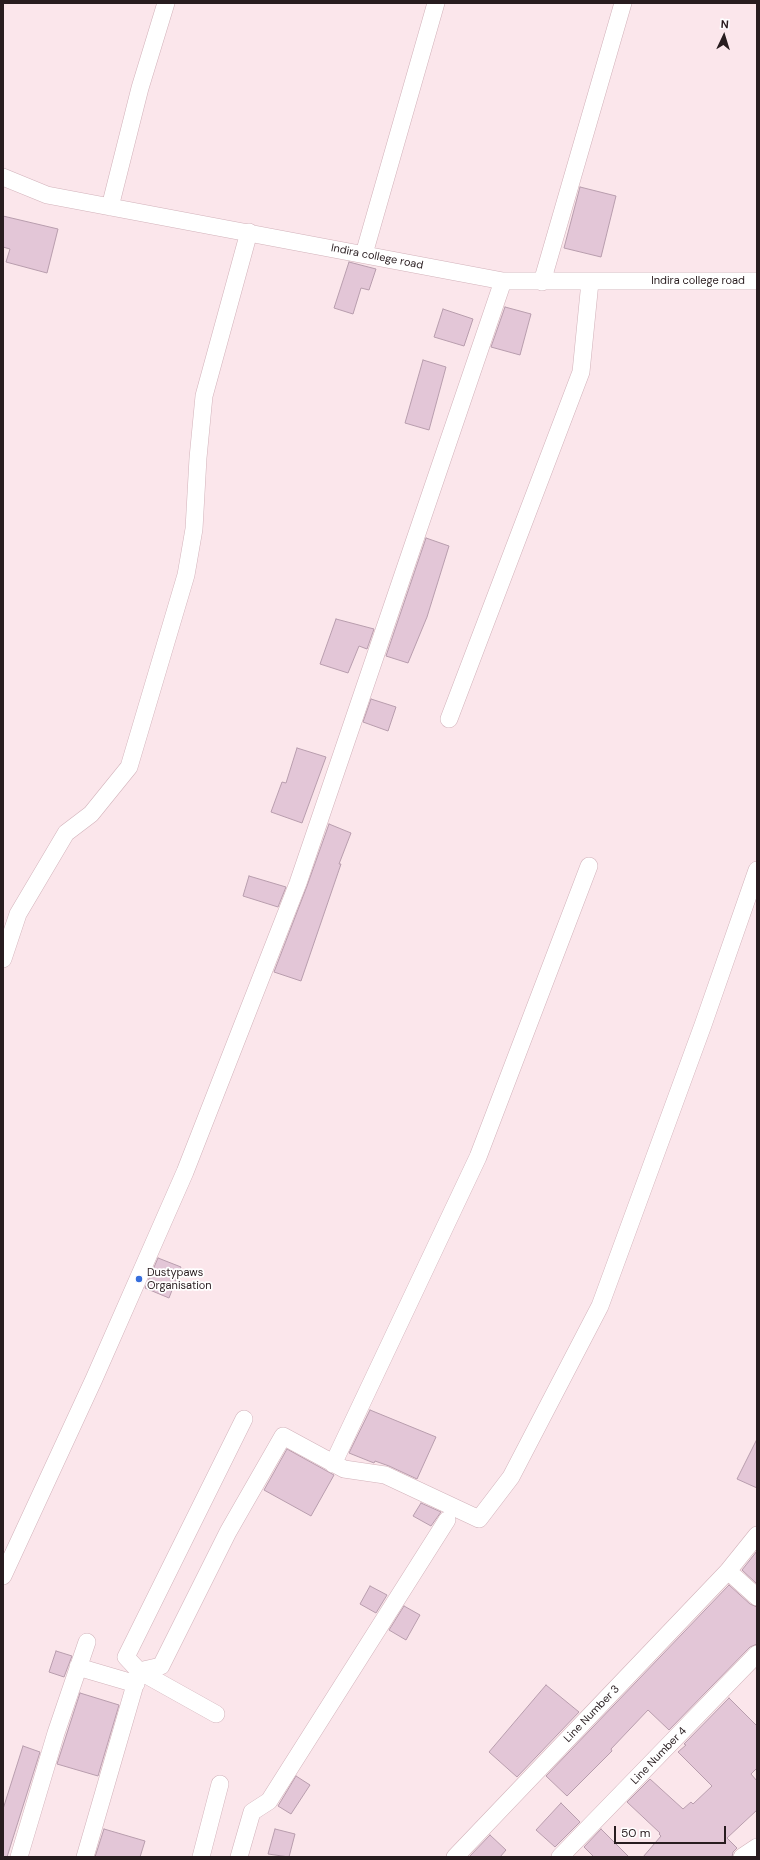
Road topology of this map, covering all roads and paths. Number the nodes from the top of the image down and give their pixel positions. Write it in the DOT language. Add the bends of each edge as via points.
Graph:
graph roads {
  1 [pos="166,3"];
  2 [pos="436,3"];
  3 [pos="624,3"];
  4 [pos="3,177"];
  5 [pos="110,207"];
  6 [pos="249,232"];
  7 [pos="364,254"];
  8 [pos="503,281"];
  9 [pos="757,281"];
  10 [pos="542,282"];
  11 [pos="590,282"];
  12 [pos="449,719"];
  13 [pos="589,866"];
  14 [pos="757,870"];
  15 [pos="3,959"];
  16 [pos="244,1419"];
  17 [pos="333,1464"];
  18 [pos="447,1520"];
  19 [pos="757,1535"];
  20 [pos="728,1571"];
  21 [pos="3,1576"];
  22 [pos="757,1597"];
  23 [pos="87,1642"];
  24 [pos="757,1654"];
  25 [pos="78,1667"];
  26 [pos="138,1677"];
  27 [pos="216,1714"];
  28 [pos="220,1784"];
  29 [pos="757,1846"];
  30 [pos="19,1857"];
  31 [pos="85,1857"];
  32 [pos="201,1857"];
  33 [pos="239,1857"];
  34 [pos="455,1857"];
  35 [pos="560,1857"];
  36 [pos="742,1857"];
  1 -- 5 [label="street" via="140,88"];
  2 -- 7 [label="street"];
  3 -- 10 [label="street"];
  4 -- 5 [label="street, Indira college road" via="47,195"];
  5 -- 6 [label="street, Indira college road"];
  6 -- 7 [label="street, Indira college road"];
  6 -- 15 [label="street" via="204,396 194,530 186,575 129,767 91,814 66,834 18,914"];
  7 -- 8 [label="street, Indira college road"];
  8 -- 10 [label="street, Indira college road"];
  8 -- 21 [label="street" via="298,882 185,1172 91,1386"];
  9 -- 11 [label="street, Indira college road"];
  10 -- 11 [label="street, Indira college road"];
  11 -- 12 [label="street" via="581,372"];
  13 -- 17 [label="street" via="478,1158"];
  14 -- 17 [label="street" via="600,1306 511,1477 480,1519 385,1475 344,1469"];
  16 -- 26 [label="street" via="126,1657"];
  17 -- 26 [label="street" via="283,1436 228,1532 161,1666"];
  18 -- 33 [label="street" via="269,1801 252,1812"];
  19 -- 20 [label="street, Line Number 3"];
  20 -- 22 [label="street"];
  20 -- 34 [label="street, Line Number 3"];
  23 -- 25 [label="street"];
  24 -- 35 [label="street, Line Number 4"];
  25 -- 26 [label="street"];
  25 -- 30 [label="street"];
  26 -- 27 [label="street"];
  26 -- 31 [label="street"];
  28 -- 32 [label="street"];
  29 -- 36 [label="street"];
}
